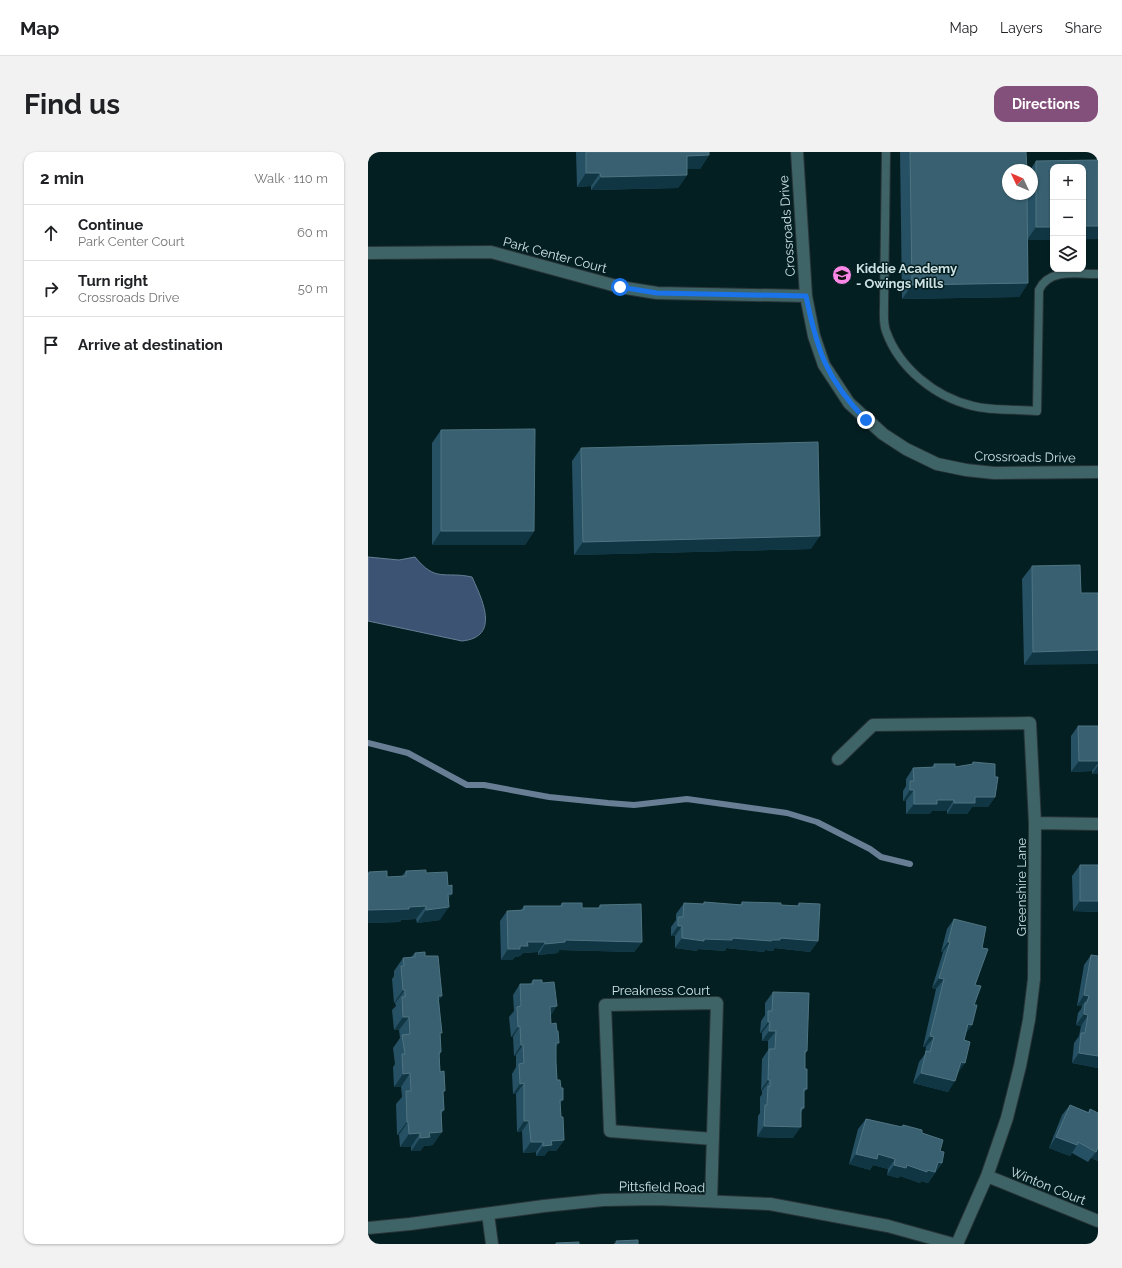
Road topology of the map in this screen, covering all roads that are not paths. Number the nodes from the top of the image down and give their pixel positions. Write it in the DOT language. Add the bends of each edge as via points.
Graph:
graph roads {
  1 [pos="797,152"];
  2 [pos="886,152"];
  3 [pos="368,253"];
  4 [pos="1098,274"];
  5 [pos="806,296"];
  6 [pos="1098,472"];
  7 [pos="838,759"];
  8 [pos="1035,823"];
  9 [pos="1098,824"];
  10 [pos="713,1139"];
  11 [pos="987,1176"];
  12 [pos="711,1201"];
  13 [pos="488,1214"];
  14 [pos="1098,1221"];
  15 [pos="368,1228"];
  16 [pos="492,1244"];
  17 [pos="953,1244"];
  18 [pos="957,1244"];
  1 -- 5 [label="street, Crossroads Drive"];
  2 -- 4 [label="lane" via="885,330 910,369 924,384 948,398 973,406 1037,410 1039,290 1043,282 1056,274"];
  3 -- 5 [label="street, Park Center Court" via="491,252 620,287 657,293"];
  5 -- 6 [label="street, Crossroads Drive" via="814,336 824,365 849,403 883,434 906,449 937,464 966,470 994,473"];
  7 -- 8 [label="street, Greenshire Lane" via="873,725 1030,723"];
  8 -- 9 [label="street"];
  8 -- 11 [label="street, Greenshire Lane" via="1034,979 1029,1020 1009,1110"];
  10 -- 10 [label="street, Preakness Court" via="717,1003 605,1005 610,1131"];
  10 -- 12 [label="street, Preakness Court"];
  11 -- 14 [label="street, Winton Court"];
  11 -- 18 [label="street, Greenshire Lane"];
  12 -- 13 [label="street, Pittsfield Road" via="603,1200"];
  12 -- 17 [label="street, Pittsfield Road" via="770,1204 827,1214 888,1226"];
  13 -- 15 [label="street, Pittsfield Road"];
  13 -- 16 [label="street"];
}
